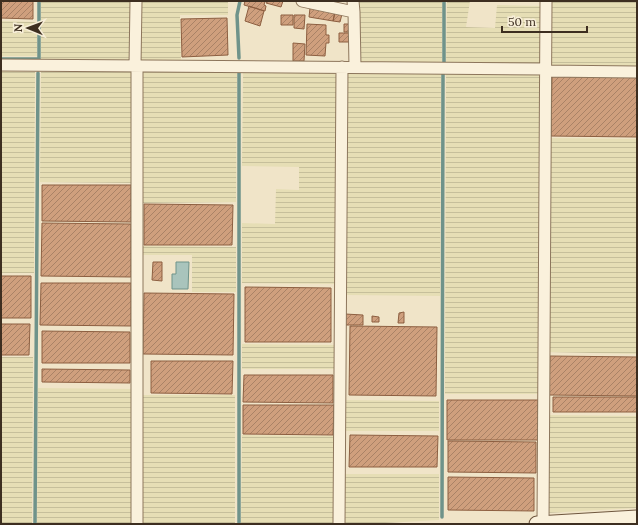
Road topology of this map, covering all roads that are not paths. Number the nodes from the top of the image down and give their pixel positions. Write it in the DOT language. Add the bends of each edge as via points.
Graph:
graph roads {
  1 [pos="136,1"];
  2 [pos="302,1"];
  3 [pos="546,1"];
  4 [pos="354,6"];
  5 [pos="1,66"];
  6 [pos="136,66"];
  7 [pos="342,67"];
  8 [pos="355,67"];
  9 [pos="546,70"];
  10 [pos="637,72"];
  11 [pos="637,518"];
  12 [pos="137,524"];
  13 [pos="339,524"];
  14 [pos="537,524"];
  15 [pos="542,524"];
  1 -- 6 [label="street"];
  2 -- 4 [label="street"];
  3 -- 9 [label="street"];
  4 -- 8 [label="street"];
  5 -- 6 [label="street"];
  6 -- 7 [label="street"];
  6 -- 12 [label="street"];
  7 -- 8 [label="street"];
  7 -- 13 [label="street"];
  8 -- 9 [label="street"];
  9 -- 10 [label="street"];
  9 -- 15 [label="street"];
  11 -- 15 [label="street"];
  14 -- 15 [label="street"];
}
